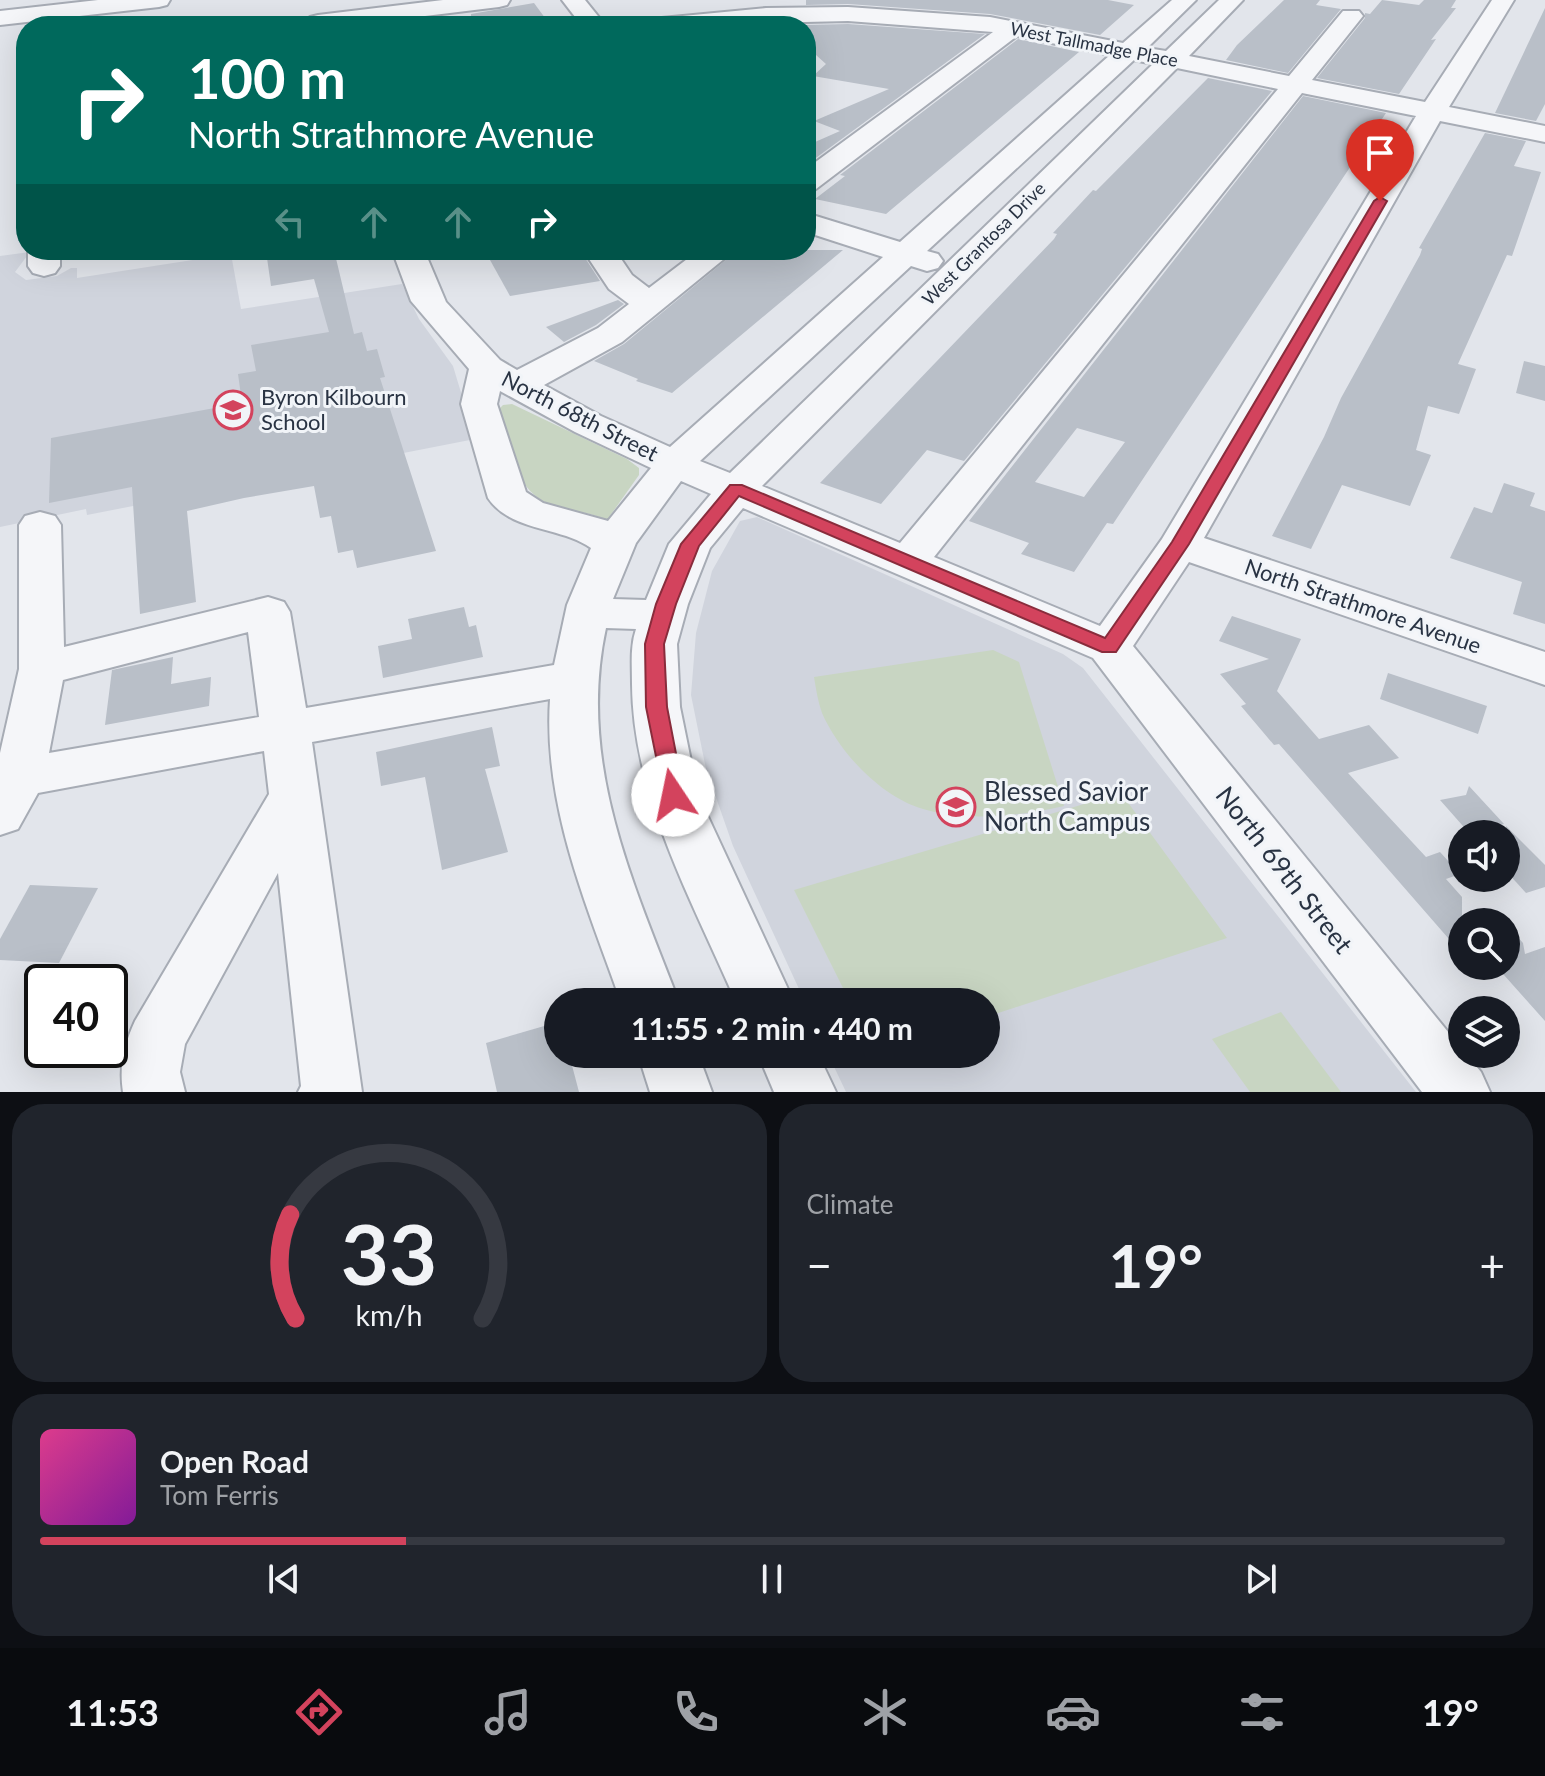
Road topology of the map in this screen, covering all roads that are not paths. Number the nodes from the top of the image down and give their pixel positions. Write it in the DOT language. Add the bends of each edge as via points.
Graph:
graph roads {
  1 [pos="97,0"];
  2 [pos="159,0"];
  3 [pos="499,0"];
  4 [pos="573,0"];
  5 [pos="1185,0"];
  6 [pos="1232,0"];
  7 [pos="1503,0"];
  8 [pos="940,9"];
  9 [pos="0,11"];
  10 [pos="49,11"];
  11 [pos="316,16"];
  12 [pos="458,16"];
  13 [pos="586,16"];
  14 [pos="754,16"];
  15 [pos="1351,16"];
  16 [pos="0,18"];
  17 [pos="1012,29"];
  18 [pos="1128,52"];
  19 [pos="1171,60"];
  20 [pos="1297,85"];
  21 [pos="1432,112"];
  22 [pos="1545,134"];
  23 [pos="816,176"];
  24 [pos="816,225"];
  25 [pos="905,254"];
  26 [pos="412,260"];
  27 [pos="605,260"];
  28 [pos="706,260"];
  29 [pos="958,270"];
  30 [pos="653,302"];
  31 [pos="501,377"];
  32 [pos="674,464"];
  33 [pos="736,489"];
  34 [pos="40,525"];
  35 [pos="614,544"];
  36 [pos="1180,544"];
  37 [pos="908,561"];
  38 [pos="587,612"];
  39 [pos="663,616"];
  40 [pos="1109,647"];
  41 [pos="42,669"];
  42 [pos="1545,669"];
  43 [pos="575,678"];
  44 [pos="286,729"];
  45 [pos="295,795"];
  46 [pos="10,796"];
  47 [pos="645,988"];
  48 [pos="759,988"];
  49 [pos="673,1068"];
  50 [pos="794,1068"];
  51 [pos="154,1092"];
  52 [pos="329,1092"];
  53 [pos="681,1092"];
  54 [pos="805,1092"];
  55 [pos="1459,1092"];
  1 -- 10 [label="street"];
  2 -- 10 [label="street"];
  3 -- 12 [label="street"];
  4 -- 13 [label="street"];
  5 -- 18 [label="street, West Grantosa Drive"];
  6 -- 19 [label="street, West Grantosa Drive"];
  7 -- 21 [label="street"];
  8 -- 14 [label="street, West Tallmadge Place"];
  8 -- 17 [label="street, West Tallmadge Place"];
  9 -- 10 [label="street"];
  10 -- 16 [label="street"];
  11 -- 12 [label="street"];
  15 -- 20 [label="street"];
  17 -- 18 [label="street, West Tallmadge Place"];
  17 -- 23 [label="street"];
  18 -- 19 [label="street, West Tallmadge Place"];
  18 -- 25 [label="street, West Grantosa Drive"];
  19 -- 20 [label="street, West Tallmadge Place"];
  19 -- 29 [label="street, West Grantosa Drive"];
  20 -- 21 [label="street, West Tallmadge Place"];
  20 -- 37 [label="street"];
  21 -- 22 [label="street, West Tallmadge Place"];
  21 -- 36 [label="street"];
  24 -- 25 [label="street"];
  25 -- 29 [label="street"];
  25 -- 32 [label="street, West Grantosa Drive"];
  26 -- 31 [label="street, North 68th Street" via="428,301"];
  27 -- 30 [label="street" via="622,287"];
  28 -- 30 [label="street"];
  29 -- 33 [label="street, West Grantosa Drive"];
  30 -- 31 [label="street" via="610,335"];
  31 -- 32 [label="street, North 68th Street"];
  31 -- 35 [label="street" via="479,404 508,498 529,512 590,528"];
  32 -- 33 [label="street"];
  32 -- 35 [label="street, North 68th Street"];
  33 -- 37 [label="street"];
  33 -- 39 [label="street" via="690,544"];
  34 -- 41 [label="street"];
  35 -- 38 [label="street, North 68th Street"];
  36 -- 40 [label="street"];
  36 -- 42 [label="street, North Strathmore Avenue"];
  37 -- 40 [label="street"];
  38 -- 39 [label="street"];
  38 -- 43 [label="street, North 68th Street"];
  39 -- 48 [label="street" via="654,644 656,707 673,795"];
  40 -- 55 [label="street, North 69th Street"];
  41 -- 44 [label="street" via="268,612"];
  41 -- 46 [label="street"];
  43 -- 44 [label="street"];
  43 -- 47 [label="street, North 68th Street" via="572,726 584,816"];
  44 -- 45 [label="street"];
  44 -- 46 [label="street"];
  45 -- 51 [label="street" via="156,1040 150,1072"];
  45 -- 52 [label="street"];
  49 -- 53 [label="street"];
  50 -- 54 [label="street"];
}
